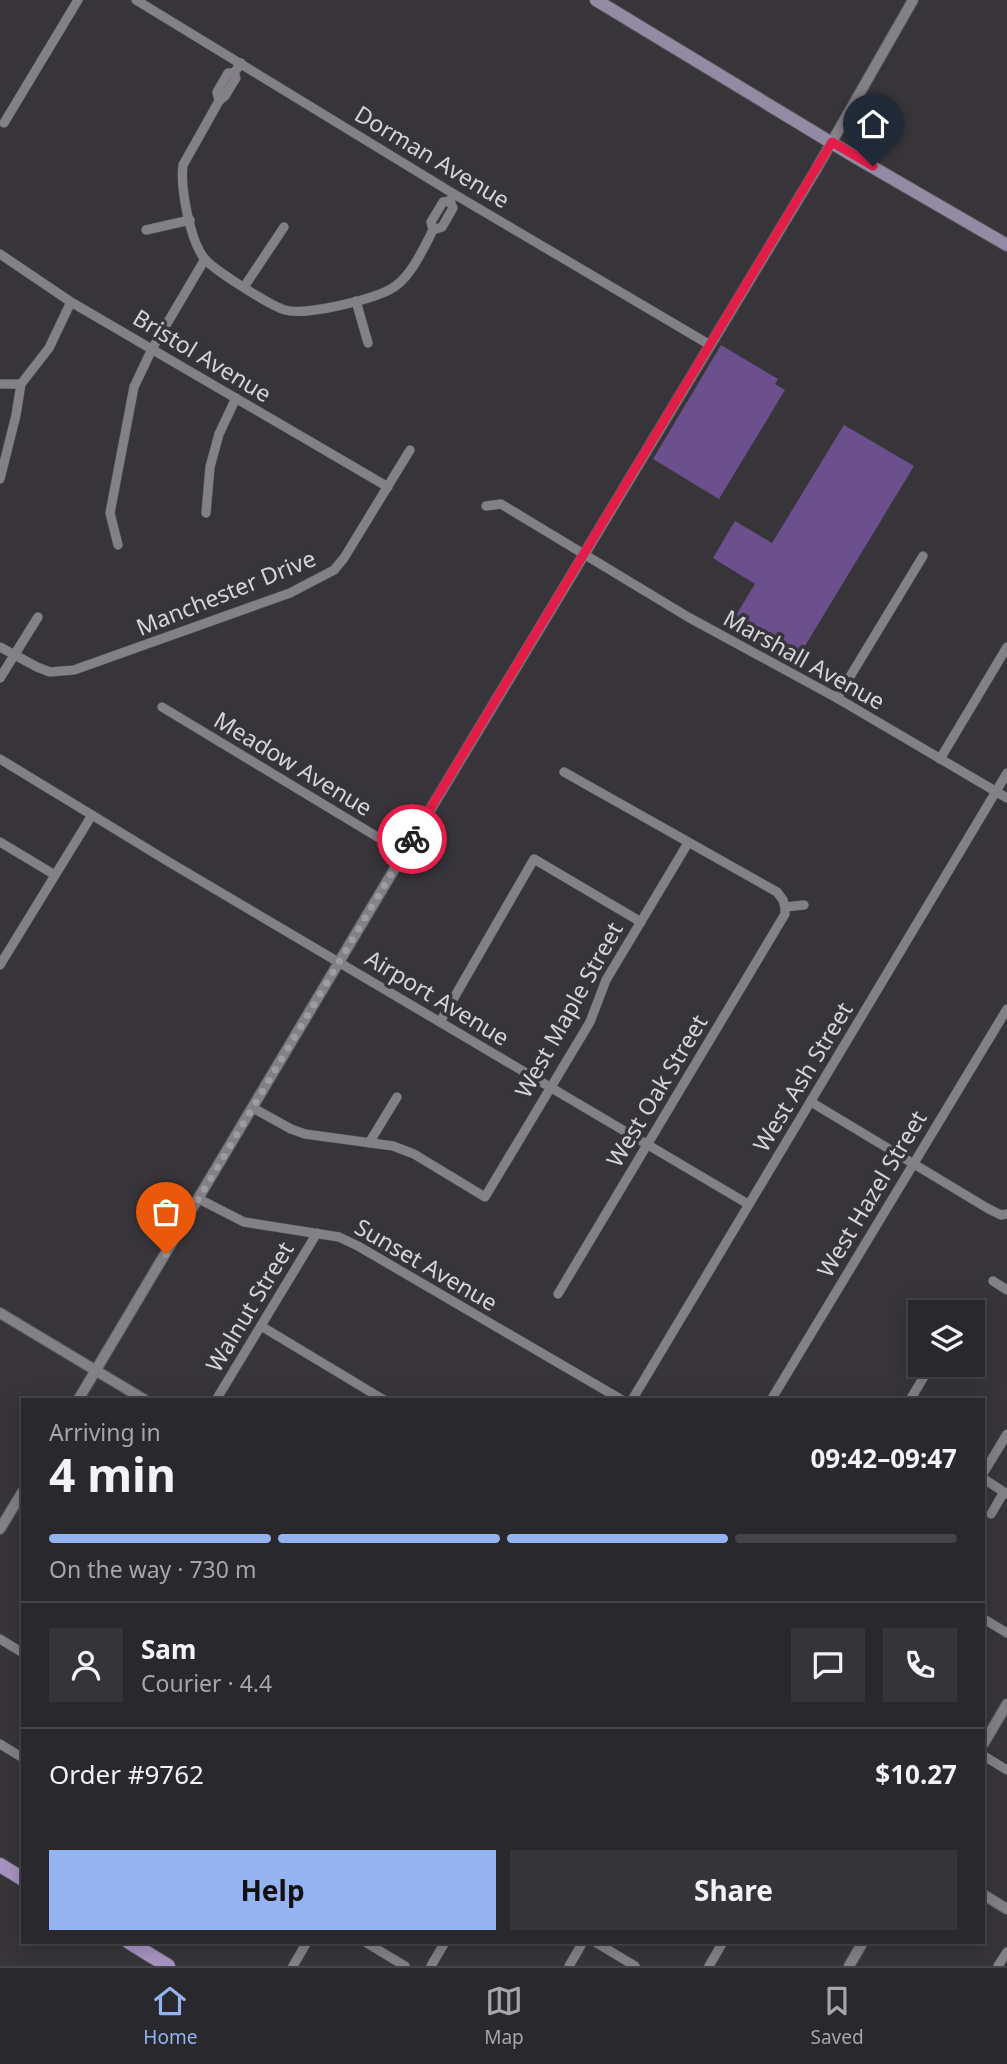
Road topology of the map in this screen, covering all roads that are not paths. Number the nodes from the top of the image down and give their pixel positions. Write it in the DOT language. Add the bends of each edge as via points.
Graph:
graph roads {
  1 [pos="78,0"];
  2 [pos="136,0"];
  3 [pos="596,0"];
  4 [pos="913,0"];
  5 [pos="241,63"];
  6 [pos="4,123"];
  7 [pos="832,142"];
  8 [pos="452,197"];
  9 [pos="190,220"];
  10 [pos="284,227"];
  11 [pos="146,230"];
  12 [pos="1007,245"];
  13 [pos="0,254"];
  14 [pos="205,260"];
  15 [pos="244,287"];
  16 [pos="356,301"];
  17 [pos="71,302"];
  18 [pos="368,343"];
  19 [pos="710,345"];
  20 [pos="152,349"];
  21 [pos="0,384"];
  22 [pos="21,384"];
  23 [pos="236,398"];
  24 [pos="410,450"];
  25 [pos="0,478"];
  26 [pos="388,487"];
  27 [pos="486,506"];
  28 [pos="206,513"];
  29 [pos="118,545"];
  30 [pos="583,555"];
  31 [pos="923,556"];
  32 [pos="38,617"];
  33 [pos="0,647"];
  34 [pos="1007,647"];
  35 [pos="15,655"];
  36 [pos="0,678"];
  37 [pos="837,698"];
  38 [pos="162,707"];
  39 [pos="0,758"];
  40 [pos="940,759"];
  41 [pos="564,772"];
  42 [pos="1007,773"];
  43 [pos="996,792"];
  44 [pos="1007,798"];
  45 [pos="92,815"];
  46 [pos="0,842"];
  47 [pos="688,843"];
  48 [pos="404,853"];
  49 [pos="55,875"];
  50 [pos="804,905"];
  51 [pos="785,907"];
  52 [pos="640,922"];
  53 [pos="340,962"];
  54 [pos="0,965"];
  55 [pos="1007,1009"];
  56 [pos="440,1022"];
  57 [pos="550,1087"];
  58 [pos="397,1097"];
  59 [pos="811,1102"];
  60 [pos="253,1108"];
  61 [pos="369,1143"];
  62 [pos="648,1144"];
  63 [pos="913,1163"];
  64 [pos="199,1199"];
  65 [pos="748,1204"];
  66 [pos="1007,1214"];
  67 [pos="317,1233"];
  68 [pos="993,1281"];
  69 [pos="1007,1290"];
  70 [pos="558,1294"];
  71 [pos="0,1313"];
  72 [pos="261,1326"];
  73 [pos="95,1371"];
  74 [pos="924,1377"];
  75 [pos="79,1398"];
  76 [pos="142,1398"];
  77 [pos="217,1398"];
  78 [pos="381,1398"];
  79 [pos="619,1398"];
  80 [pos="633,1398"];
  81 [pos="772,1398"];
  82 [pos="911,1398"];
  83 [pos="1007,1434"];
  84 [pos="985,1470"];
  85 [pos="985,1480"];
  86 [pos="1006,1493"];
  87 [pos="21,1494"];
  88 [pos="991,1514"];
  89 [pos="0,1529"];
  90 [pos="985,1620"];
  91 [pos="1007,1633"];
  92 [pos="0,1639"];
  93 [pos="21,1652"];
  94 [pos="1007,1704"];
  95 [pos="985,1741"];
  96 [pos="0,1744"];
  97 [pos="21,1757"];
  98 [pos="985,1757"];
  99 [pos="1007,1770"];
  100 [pos="0,1866"];
  101 [pos="21,1873"];
  102 [pos="985,1896"];
  103 [pos="1007,1909"];
  104 [pos="132,1944"];
  105 [pos="306,1944"];
  106 [pos="368,1944"];
  107 [pos="444,1944"];
  108 [pos="582,1944"];
  109 [pos="598,1944"];
  110 [pos="722,1944"];
  111 [pos="862,1944"];
  112 [pos="1007,1952"];
  113 [pos="168,1966"];
  114 [pos="293,1966"];
  115 [pos="405,1966"];
  116 [pos="431,1966"];
  117 [pos="569,1966"];
  118 [pos="635,1966"];
  119 [pos="709,1966"];
  120 [pos="849,1966"];
  121 [pos="998,1966"];
  1 -- 6 [label="street"];
  2 -- 5 [label="street, Dorman Avenue"];
  3 -- 7 [label="main road"];
  4 -- 7 [label="street"];
  5 -- 8 [label="street, Dorman Avenue"];
  5 -- 9 [label="street" via="234,74 228,73 217,92 219,101 183,164"];
  7 -- 12 [label="main road"];
  7 -- 19 [label="street"];
  8 -- 16 [label="street" via="443,202 419,256 391,290"];
  8 -- 19 [label="street, Dorman Avenue"];
  9 -- 11 [label="street"];
  9 -- 14 [label="street"];
  10 -- 15 [label="street"];
  13 -- 17 [label="street, Bristol Avenue"];
  14 -- 15 [label="street"];
  14 -- 20 [label="street"];
  15 -- 16 [label="street" via="284,310 303,312"];
  16 -- 18 [label="street"];
  17 -- 20 [label="street, Bristol Avenue"];
  17 -- 22 [label="street" via="49,348"];
  19 -- 30 [label="street"];
  20 -- 23 [label="street, Bristol Avenue"];
  20 -- 29 [label="street" via="134,387 118,461 110,513"];
  21 -- 22 [label="street"];
  22 -- 25 [label="street"];
  23 -- 26 [label="street, Bristol Avenue"];
  23 -- 28 [label="street" via="210,467"];
  24 -- 26 [label="street, Manchester Drive"];
  26 -- 35 [label="street, Manchester Drive" via="334,570 290,593 74,670 50,672"];
  27 -- 30 [label="street, Marshall Avenue" via="501,504"];
  30 -- 37 [label="street, Marshall Avenue"];
  30 -- 48 [label="street"];
  31 -- 37 [label="street"];
  32 -- 35 [label="street"];
  33 -- 35 [label="street, Manchester Drive"];
  34 -- 40 [label="street"];
  35 -- 36 [label="street"];
  37 -- 40 [label="street, Marshall Avenue"];
  38 -- 48 [label="street, Meadow Avenue"];
  39 -- 45 [label="street, Airport Avenue"];
  40 -- 43 [label="street, Marshall Avenue"];
  41 -- 47 [label="street"];
  42 -- 43 [label="street, West Ash Street"];
  43 -- 44 [label="street, Marshall Avenue"];
  43 -- 59 [label="street, West Ash Street"];
  45 -- 49 [label="street"];
  45 -- 53 [label="street, Airport Avenue"];
  46 -- 49 [label="street"];
  47 -- 51 [label="street" via="776,892"];
  47 -- 52 [label="street, West Maple Street"];
  48 -- 53 [label="street"];
  49 -- 54 [label="street"];
  50 -- 51 [label="street"];
  51 -- 62 [label="street, West Oak Street" via="785,914"];
  52 -- 56 [label="street" via="534,859"];
  52 -- 57 [label="street, West Maple Street" via="606,980 590,1022"];
  53 -- 56 [label="street, Airport Avenue"];
  53 -- 60 [label="street"];
  55 -- 63 [label="street, West Hazel Street"];
  56 -- 57 [label="street, Airport Avenue"];
  57 -- 61 [label="street, West Maple Street" via="485,1196 414,1154"];
  57 -- 62 [label="street, Airport Avenue"];
  58 -- 61 [label="street"];
  59 -- 63 [label="street"];
  59 -- 65 [label="street, West Ash Street"];
  60 -- 61 [label="street" via="305,1134"];
  60 -- 64 [label="street"];
  62 -- 65 [label="street, Airport Avenue"];
  62 -- 70 [label="street, West Oak Street"];
  63 -- 66 [label="street" via="987,1208"];
  63 -- 81 [label="street, West Hazel Street"];
  64 -- 67 [label="street, Sunset Avenue" via="244,1222"];
  64 -- 73 [label="street"];
  65 -- 80 [label="street, West Ash Street"];
  67 -- 72 [label="street, Walnut Street"];
  67 -- 79 [label="street, Sunset Avenue" via="358,1246"];
  68 -- 69 [label="street"];
  71 -- 73 [label="street"];
  72 -- 77 [label="street, Walnut Street"];
  72 -- 78 [label="street"];
  73 -- 75 [label="street"];
  73 -- 76 [label="street"];
  74 -- 82 [label="street"];
  83 -- 84 [label="street"];
  85 -- 86 [label="street"];
  86 -- 88 [label="street"];
  87 -- 89 [label="street"];
  90 -- 91 [label="street"];
  92 -- 93 [label="street"];
  94 -- 95 [label="street"];
  96 -- 97 [label="street"];
  98 -- 99 [label="street"];
  100 -- 101 [label="main road"];
  102 -- 103 [label="street"];
  104 -- 113 [label="main road"];
  105 -- 114 [label="street"];
  106 -- 115 [label="street"];
  107 -- 116 [label="street"];
  108 -- 117 [label="street"];
  109 -- 118 [label="street"];
  110 -- 119 [label="street"];
  111 -- 120 [label="street"];
  112 -- 121 [label="street"];
}
